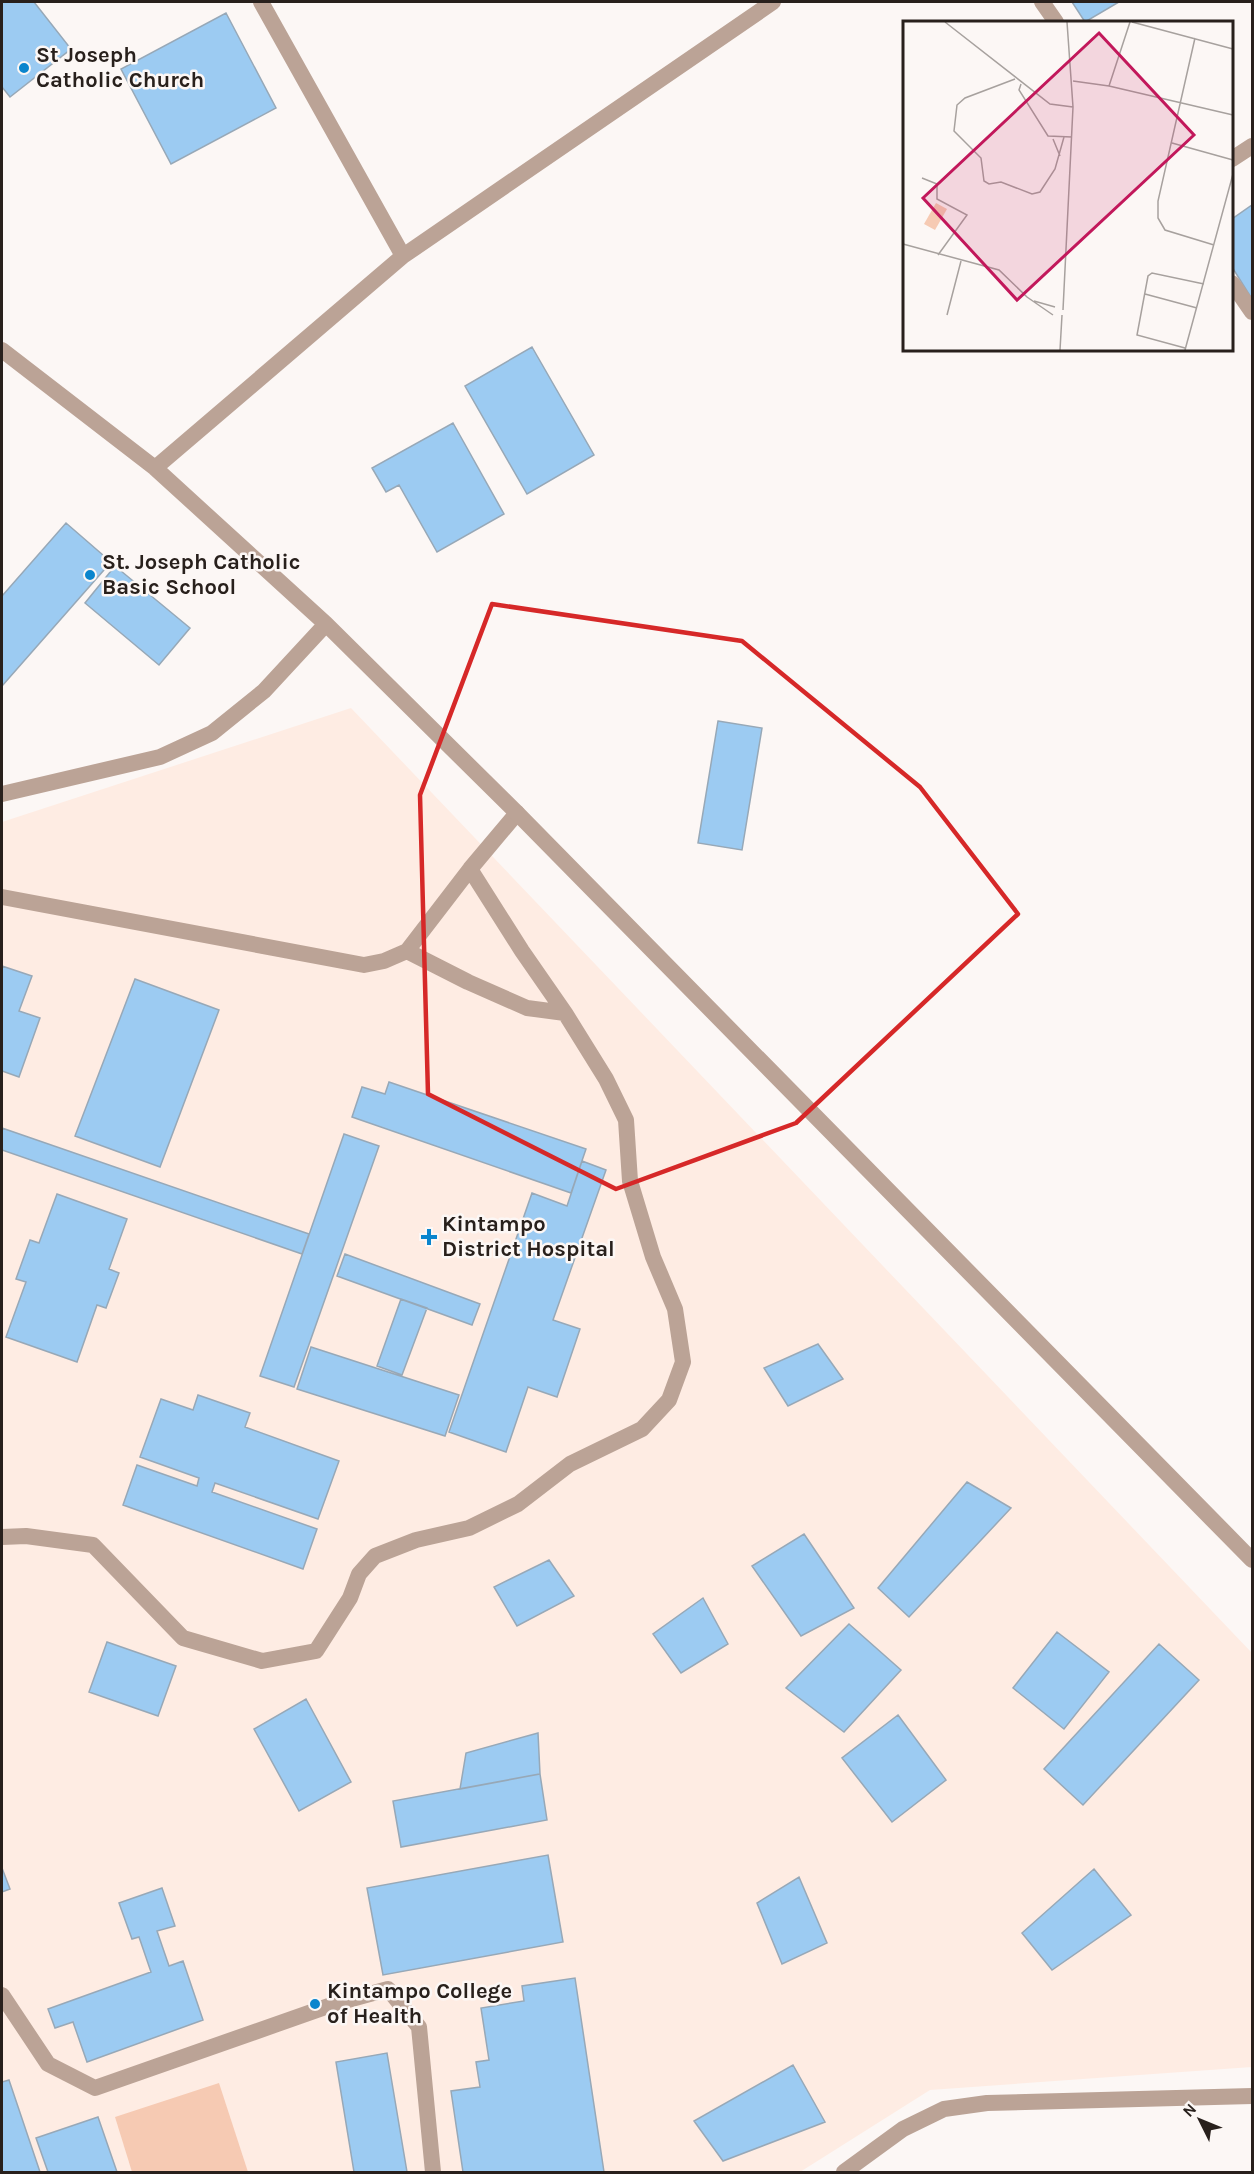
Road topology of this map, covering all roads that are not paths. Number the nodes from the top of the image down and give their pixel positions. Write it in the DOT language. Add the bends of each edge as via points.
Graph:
graph roads {
  1 [pos="261,2"];
  2 [pos="773,2"];
  3 [pos="1042,2"];
  4 [pos="1055,21"];
  5 [pos="1252,146"];
  6 [pos="1233,158"];
  7 [pos="403,256"];
  8 [pos="1233,284"];
  9 [pos="1252,312"];
  10 [pos="2,350"];
  11 [pos="155,468"];
  12 [pos="326,624"];
  13 [pos="2,794"];
  14 [pos="517,813"];
  15 [pos="470,869"];
  16 [pos="2,897"];
  17 [pos="407,951"];
  18 [pos="565,1012"];
  19 [pos="2,1537"];
  20 [pos="1252,1560"];
  21 [pos="2,1995"];
  22 [pos="1252,2096"];
  23 [pos="433,2172"];
  24 [pos="844,2172"];
  1 -- 7 [label="street"];
  2 -- 7 [label="street"];
  3 -- 4 [label="street"];
  5 -- 6 [label="street"];
  7 -- 11 [label="street"];
  8 -- 9 [label="street"];
  10 -- 11 [label="street"];
  11 -- 12 [label="street"];
  12 -- 13 [label="street" via="264,691 212,733 160,757"];
  12 -- 14 [label="street"];
  14 -- 15 [label="street"];
  14 -- 20 [label="street"];
  15 -- 17 [label="street"];
  15 -- 18 [label="street"];
  16 -- 17 [label="street" via="364,965 384,962"];
  17 -- 18 [label="street" via="527,1008"];
  18 -- 19 [label="street" via="626,1120 630,1181 653,1257 675,1310 683,1362 669,1400 642,1429 570,1464 518,1504 469,1528 416,1540 375,1556 359,1574 350,1598 316,1651 290,1657 262,1661 183,1638 93,1545 26,1536"];
  21 -- 23 [label="street" via="48,2064 95,2088 337,2003 388,1989 419,2027"];
  22 -- 24 [label="street" via="987,2103 944,2109 903,2129"];
}
